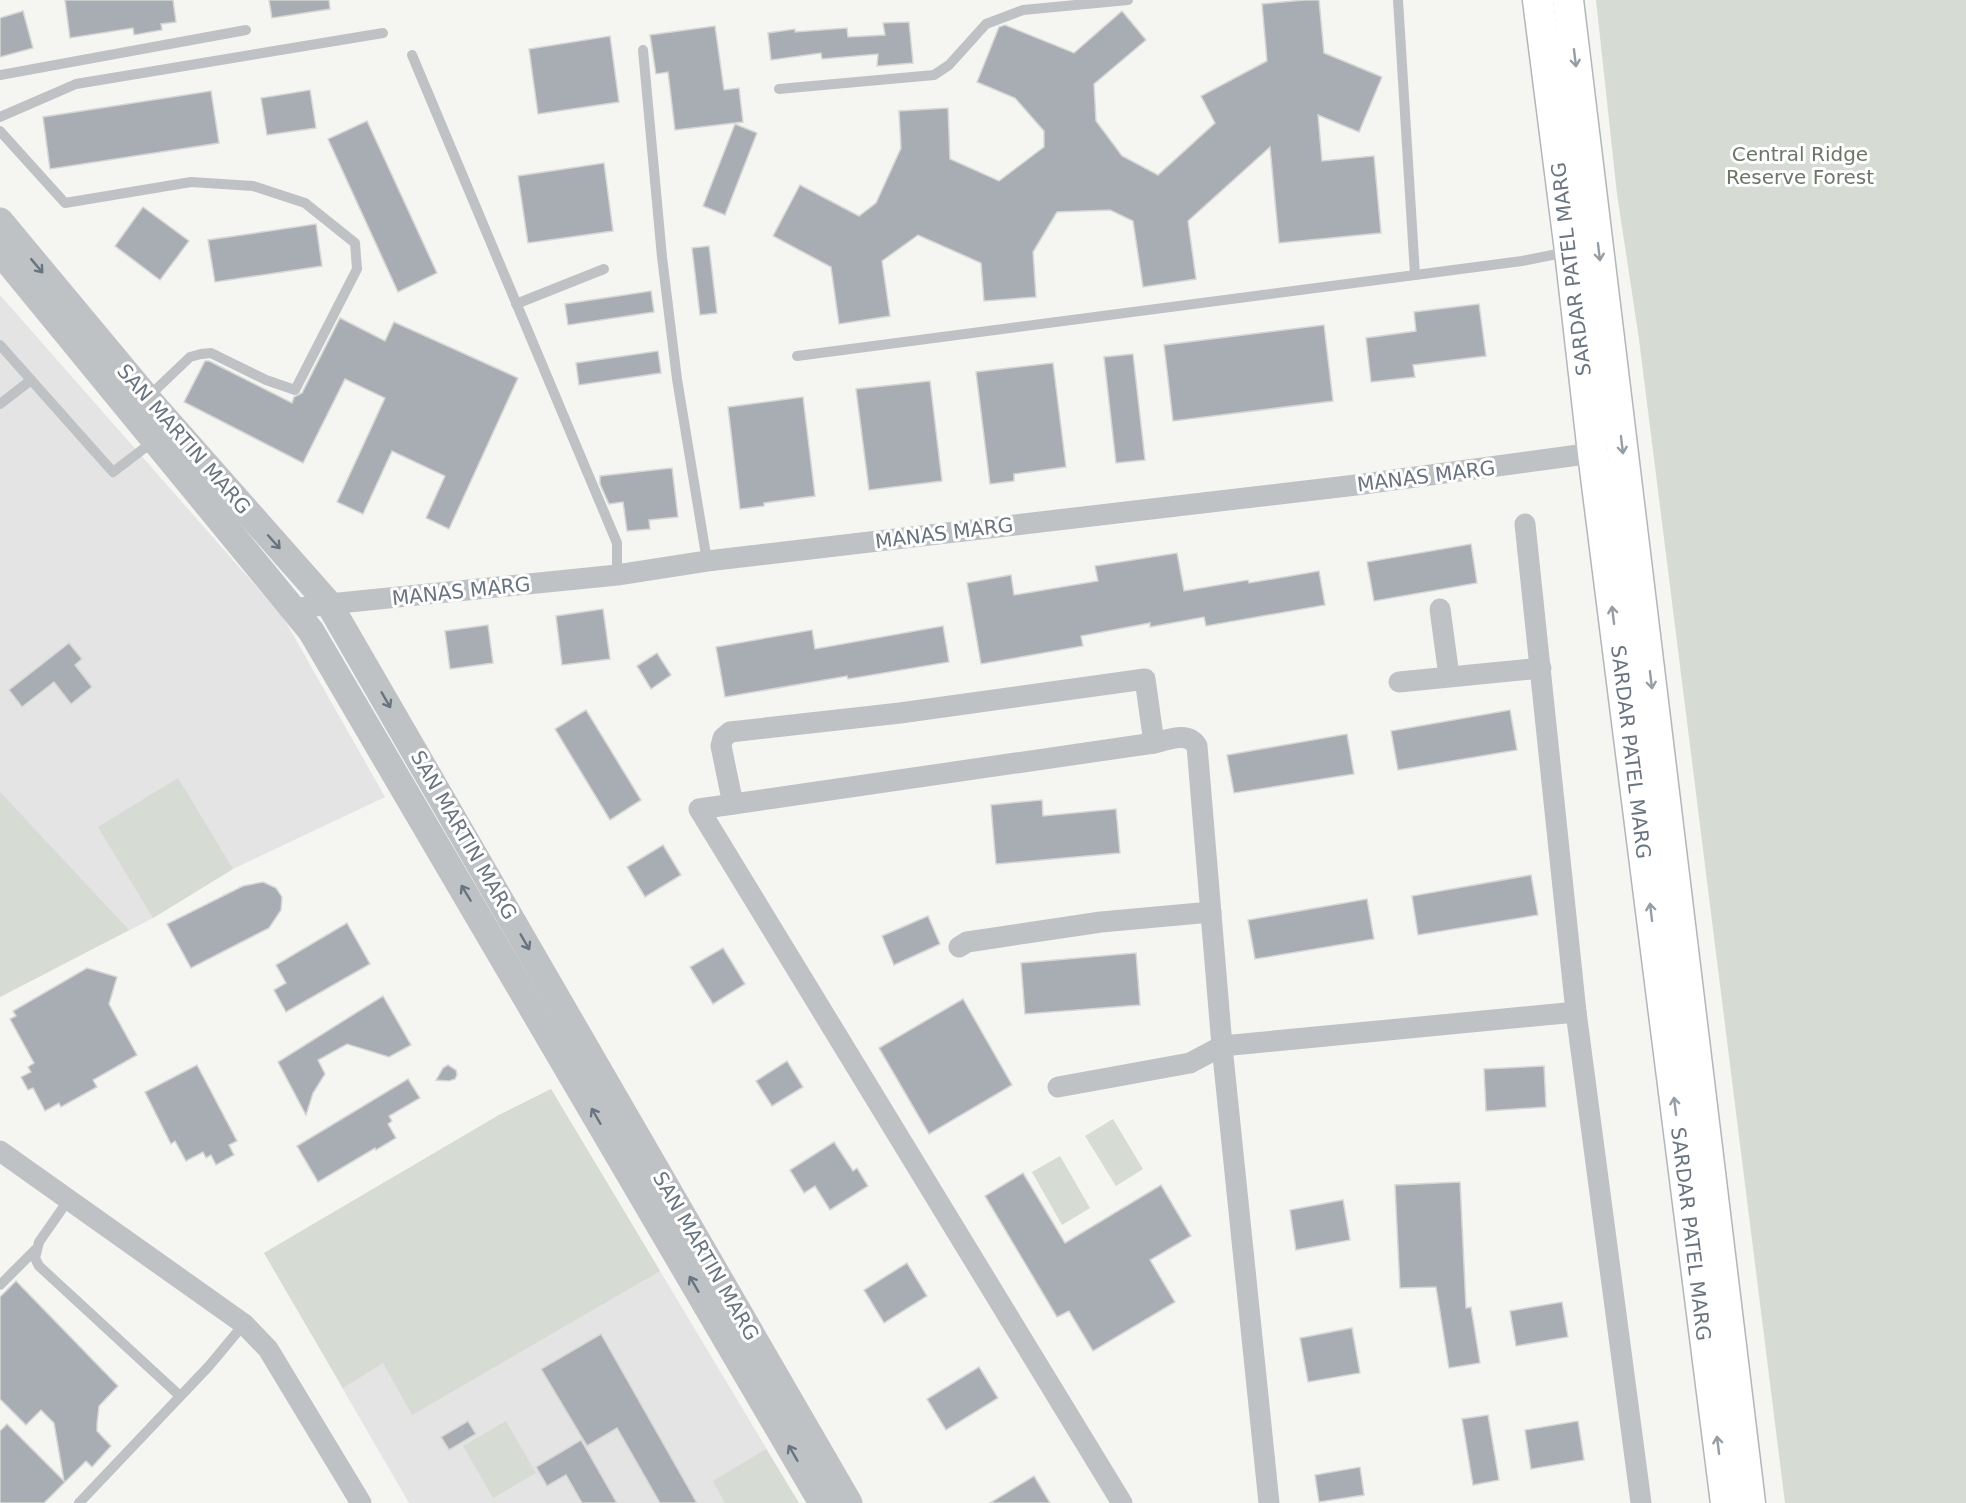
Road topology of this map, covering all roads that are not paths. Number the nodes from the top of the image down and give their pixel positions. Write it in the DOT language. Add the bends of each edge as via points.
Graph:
graph roads {
  1 [pos="1128,0"];
  2 [pos="1398,0"];
  3 [pos="1538,0"];
  4 [pos="1568,0"];
  5 [pos="246,30"];
  6 [pos="383,33"];
  7 [pos="643,50"];
  8 [pos="411,55"];
  9 [pos="0,75"];
  10 [pos="779,89"];
  11 [pos="0,117"];
  12 [pos="0,131"];
  13 [pos="0,221"];
  14 [pos="1570,251"];
  15 [pos="0,252"];
  16 [pos="604,269"];
  17 [pos="1415,275"];
  18 [pos="516,304"];
  19 [pos="0,345"];
  20 [pos="796,356"];
  21 [pos="31,380"];
  22 [pos="147,398"];
  23 [pos="0,404"];
  24 [pos="155,440"];
  25 [pos="1593,453"];
  26 [pos="1525,524"];
  27 [pos="707,561"];
  28 [pos="617,575"];
  29 [pos="329,604"];
  30 [pos="294,609"];
  31 [pos="1440,609"];
  32 [pos="1541,668"];
  33 [pos="1449,676"];
  34 [pos="1399,682"];
  35 [pos="1154,743"];
  36 [pos="733,804"];
  37 [pos="1211,912"];
  38 [pos="959,947"];
  39 [pos="1576,1012"];
  40 [pos="1222,1046"];
  41 [pos="1058,1086"];
  42 [pos="0,1151"];
  43 [pos="69,1199"];
  44 [pos="35,1250"];
  45 [pos="0,1286"];
  46 [pos="244,1324"];
  47 [pos="180,1396"];
  48 [pos="79,1503"];
  49 [pos="361,1503"];
  50 [pos="822,1503"];
  51 [pos="849,1503"];
  52 [pos="1122,1503"];
  53 [pos="1269,1503"];
  54 [pos="1641,1503"];
  55 [pos="1725,1503"];
  56 [pos="1750,1503"];
  1 -- 10 [label="lane" via="1023,10 986,24 949,65 934,75"];
  2 -- 17 [label="lane"];
  3 -- 14 [label="main road, SARDAR PATEL MARG"];
  4 -- 56 [label="main road, SARDAR PATEL MARG, one-way"];
  5 -- 9 [label="lane"];
  6 -- 11 [label="lane" via="76,84"];
  7 -- 27 [label="lane" via="677,379"];
  8 -- 18 [label="lane"];
  12 -- 22 [label="lane" via="65,203 191,182 253,186 305,203 355,243 357,269 295,390 212,353 190,357"];
  13 -- 22 [label="street, SAN MARTIN MARG, one-way"];
  14 -- 17 [label="lane"];
  14 -- 25 [label="main road, SARDAR PATEL MARG"];
  15 -- 24 [label="street, SAN MARTIN MARG"];
  16 -- 18 [label="lane"];
  17 -- 20 [label="lane"];
  18 -- 28 [label="lane" via="617,543"];
  19 -- 21 [label="lane"];
  21 -- 23 [label="lane"];
  21 -- 24 [label="lane" via="112,472"];
  22 -- 29 [label="street, SAN MARTIN MARG, one-way"];
  24 -- 30 [label="street, SAN MARTIN MARG"];
  25 -- 27 [label="street, MANAS MARG" via="1356,485"];
  55 -- 25 [label="main road, SARDAR PATEL MARG, one-way"];
  26 -- 32 [label="street"];
  27 -- 28 [label="street, MANAS MARG"];
  28 -- 29 [label="street, MANAS MARG"];
  29 -- 30 [label="street, MANAS MARG"];
  29 -- 51 [label="street, SAN MARTIN MARG, one-way"];
  50 -- 30 [label="street, SAN MARTIN MARG, one-way" via="311,631"];
  31 -- 33 [label="street"];
  32 -- 33 [label="street"];
  32 -- 39 [label="street"];
  33 -- 34 [label="street"];
  35 -- 36 [label="street"];
  35 -- 36 [label="street" via="1145,679 730,732 721,746"];
  35 -- 37 [label="street" via="1184,737 1197,746"];
  36 -- 52 [label="street" via="699,809"];
  37 -- 38 [label="street" via="1101,922 967,942"];
  37 -- 40 [label="street"];
  39 -- 40 [label="street"];
  39 -- 54 [label="street"];
  40 -- 41 [label="street" via="1190,1063"];
  40 -- 53 [label="street"];
  42 -- 43 [label="street"];
  43 -- 44 [label="lane"];
  43 -- 46 [label="street"];
  44 -- 45 [label="lane"];
  44 -- 47 [label="lane" via="35,1258 48,1275"];
  46 -- 47 [label="lane"];
  46 -- 49 [label="street" via="274,1357"];
  47 -- 48 [label="lane"];
}
